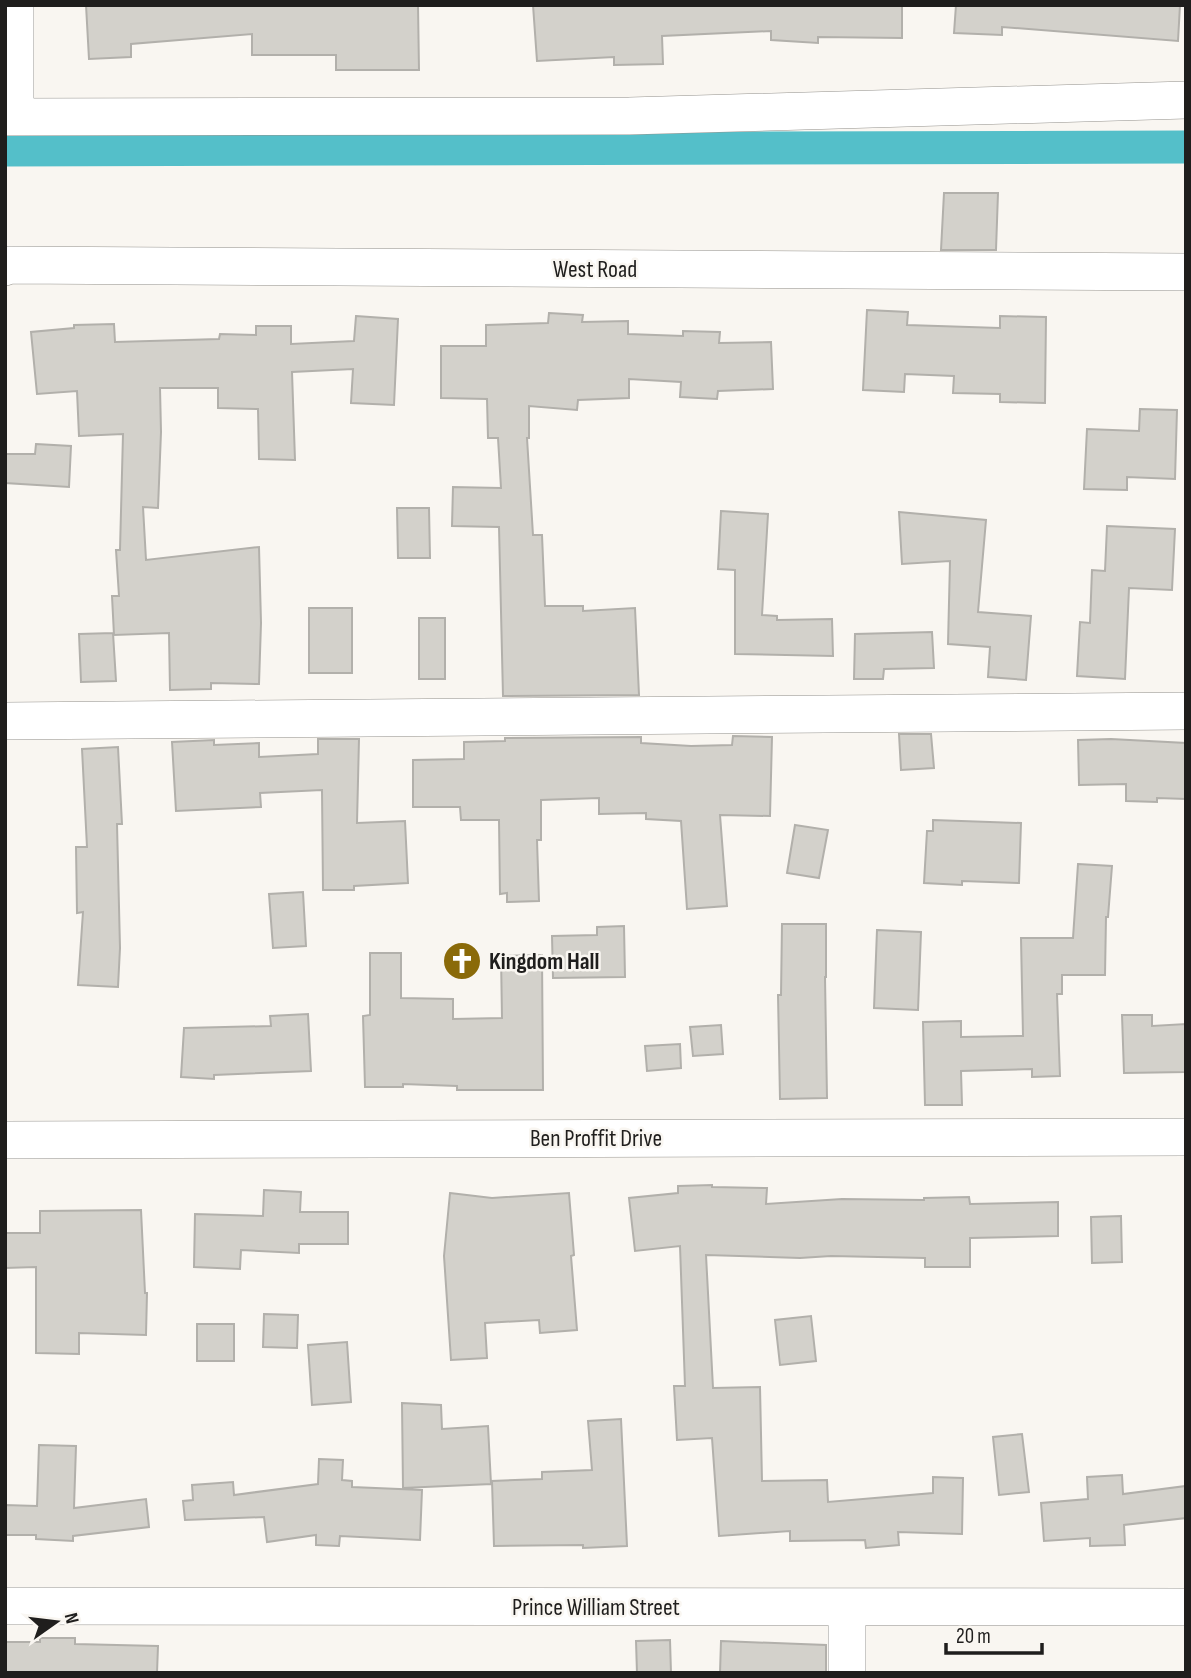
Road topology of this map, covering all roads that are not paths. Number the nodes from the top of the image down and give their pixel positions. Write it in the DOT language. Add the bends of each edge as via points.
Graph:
graph roads {
  1 [pos="15,5"];
  2 [pos="1186,100"];
  3 [pos="10,117"];
  4 [pos="5,267"];
  5 [pos="1186,272"];
  6 [pos="1186,711"];
  7 [pos="5,721"];
  8 [pos="1186,1137"];
  9 [pos="5,1140"];
  10 [pos="5,1606"];
  11 [pos="847,1607"];
  12 [pos="1186,1607"];
  13 [pos="847,1673"];
  1 -- 3 [label="street"];
  2 -- 3 [label="street" via="629,116"];
  4 -- 5 [label="street, West Road"];
  6 -- 7 [label="street"];
  8 -- 9 [label="street, Ben Proffit Drive"];
  10 -- 11 [label="street, Prince William Street"];
  11 -- 12 [label="street, Prince William Street"];
  11 -- 13 [label="street"];
}
